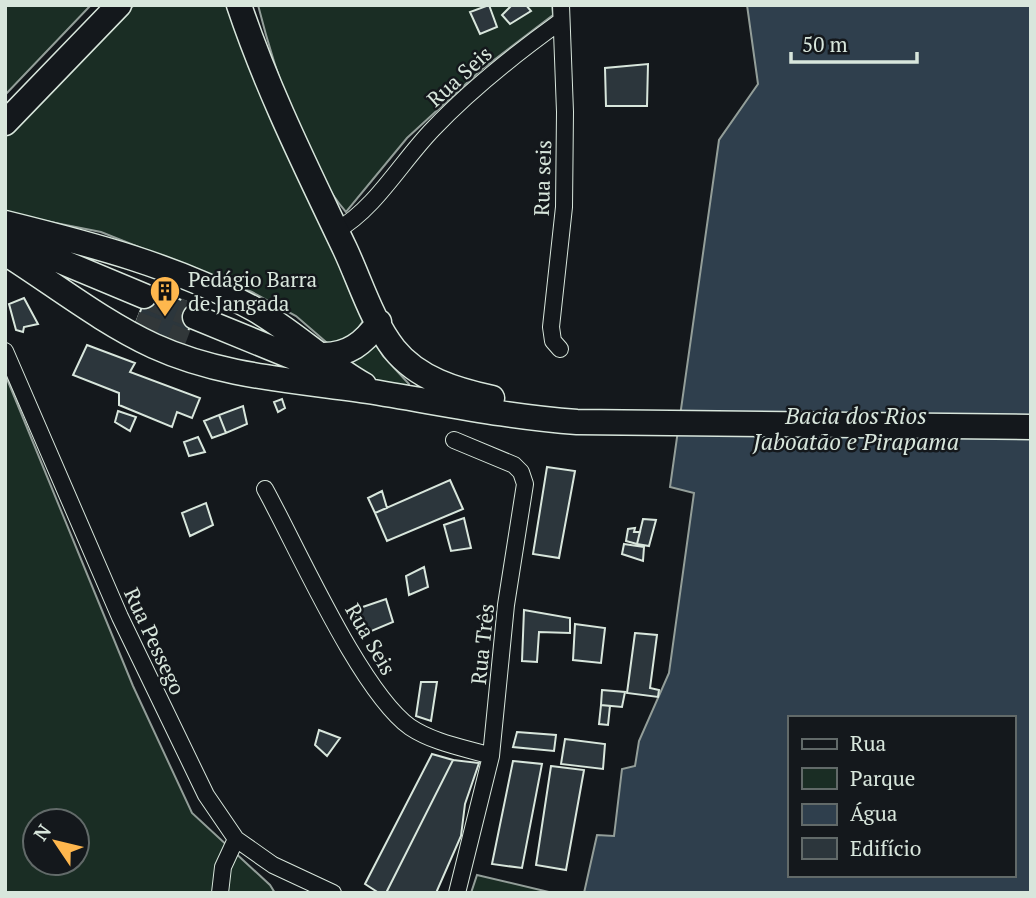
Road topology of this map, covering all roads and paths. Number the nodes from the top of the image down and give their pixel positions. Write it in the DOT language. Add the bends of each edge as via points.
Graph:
graph roads {
  1 [pos="119,5"];
  2 [pos="239,5"];
  3 [pos="561,13"];
  4 [pos="5,123"];
  5 [pos="5,225"];
  6 [pos="336,231"];
  7 [pos="5,238"];
  8 [pos="5,244"];
  9 [pos="5,253"];
  10 [pos="139,309"];
  11 [pos="379,322"];
  12 [pos="560,349"];
  13 [pos="5,351"];
  14 [pos="329,370"];
  15 [pos="379,393"];
  16 [pos="1031,418"];
  17 [pos="645,419"];
  18 [pos="1031,427"];
  19 [pos="454,440"];
  20 [pos="265,488"];
  21 [pos="491,756"];
  22 [pos="236,839"];
  23 [pos="220,893"];
  24 [pos="333,893"];
  25 [pos="457,893"];
  1 -- 4 [label="main road"];
  2 -- 6 [label="main road" via="254,50"];
  3 -- 6 [label="street, Rua Seis" via="486,77 432,130 369,204"];
  3 -- 12 [label="street, Rua seis" via="564,207 551,327"];
  5 -- 14 [label="main road" via="105,248 189,279 296,334"];
  6 -- 11 [label="main road"];
  7 -- 10 [label="main road"];
  8 -- 10 [label="main road"];
  9 -- 10 [label="main road"];
  9 -- 14 [label="main road" via="155,346 252,377"];
  11 -- 14 [label="main road" via="351,351 334,356"];
  11 -- 17 [label="main road" via="395,349 418,371 456,389 525,404"];
  13 -- 22 [label="street, Rua Pessego" via="175,735 206,795"];
  14 -- 15 [label="main road"];
  14 -- 15 [label="main road" via="191,329"];
  15 -- 17 [label="main road" via="538,419"];
  16 -- 17 [label="main road"];
  17 -- 18 [label="main road"];
  19 -- 21 [label="street, Rua Três" via="514,465 525,484 506,606"];
  20 -- 21 [label="street, Rua Seis" via="347,643 385,702 411,727"];
  21 -- 25 [label="street, Rua Três"];
  22 -- 23 [label="street" via="223,867"];
  22 -- 24 [label="street, Rua Pessego" via="273,865"];
}
